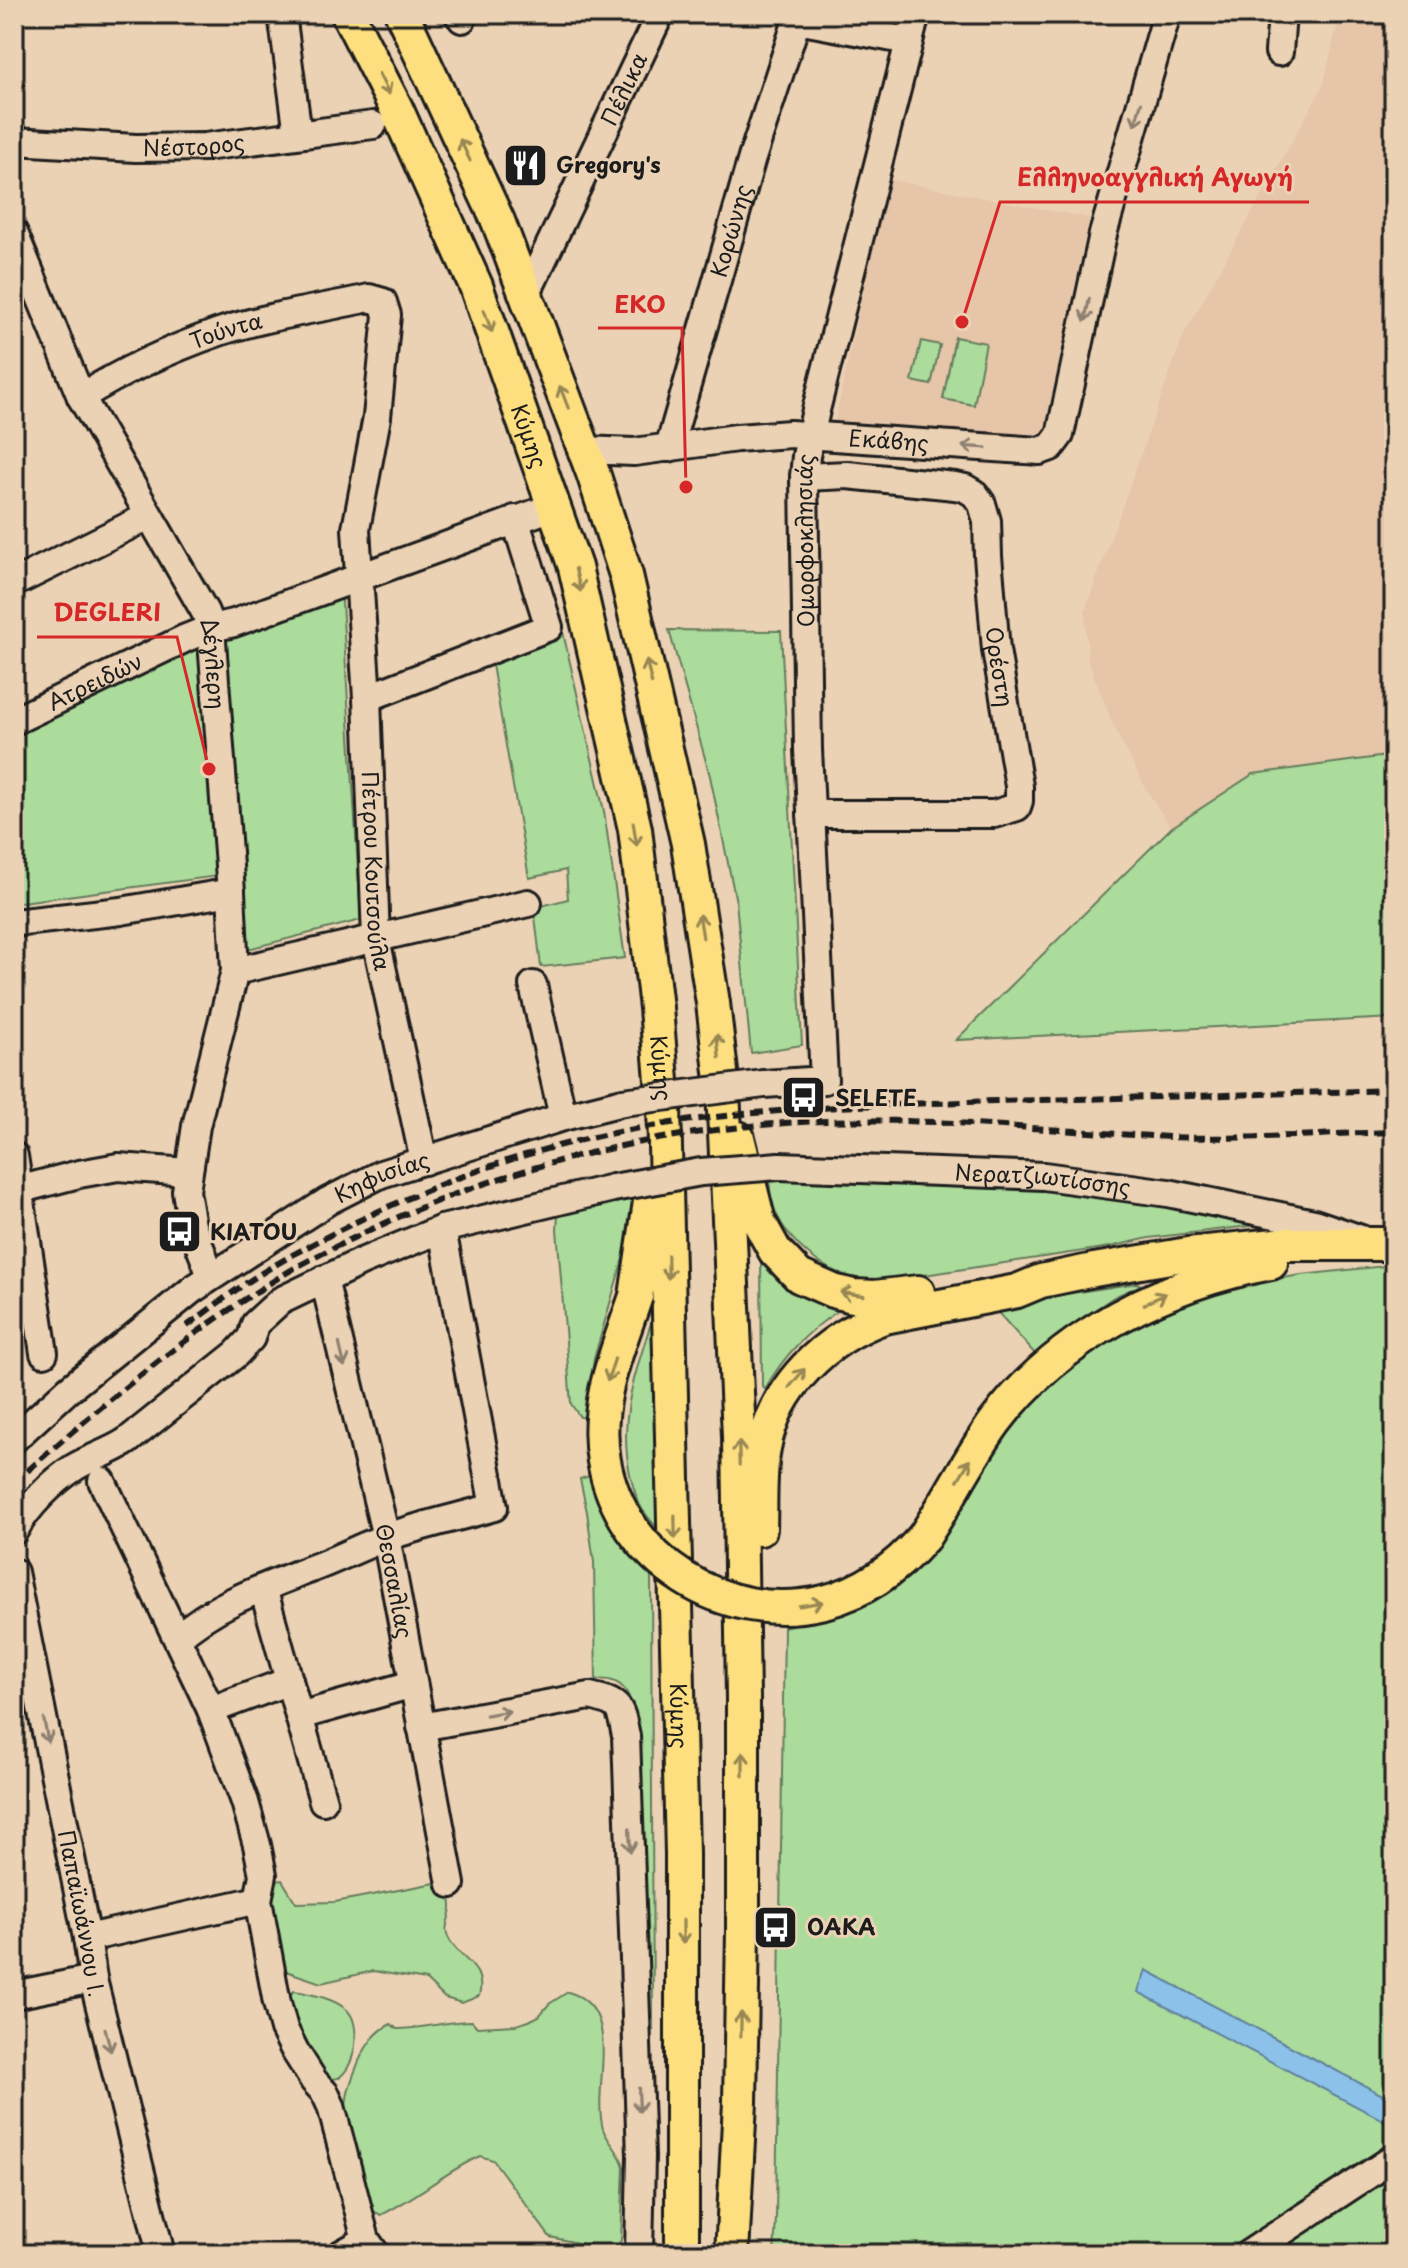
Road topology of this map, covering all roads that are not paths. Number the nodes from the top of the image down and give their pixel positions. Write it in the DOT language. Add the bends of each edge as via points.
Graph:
graph roads {
  1 [pos="282,14"];
  2 [pos="348,14"];
  3 [pos="402,14"];
  4 [pos="409,14"];
  5 [pos="660,14"];
  6 [pos="916,14"];
  7 [pos="1282,14"];
  8 [pos="798,17"];
  9 [pos="1163,27"];
  10 [pos="909,41"];
  11 [pos="418,47"];
  12 [pos="1279,52"];
  13 [pos="373,125"];
  14 [pos="298,134"];
  15 [pos="14,141"];
  16 [pos="14,233"];
  17 [pos="526,295"];
  18 [pos="383,302"];
  19 [pos="81,397"];
  20 [pos="812,434"];
  21 [pos="669,448"];
  22 [pos="584,450"];
  23 [pos="804,477"];
  24 [pos="555,506"];
  25 [pos="149,516"];
  26 [pos="515,519"];
  27 [pos="358,577"];
  28 [pos="14,583"];
  29 [pos="211,628"];
  30 [pos="367,698"];
  31 [pos="14,721"];
  32 [pos="811,814"];
  33 [pos="231,892"];
  34 [pos="528,903"];
  35 [pos="14,923"];
  36 [pos="376,939"];
  37 [pos="235,971"];
  38 [pos="533,985"];
  39 [pos="824,1080"];
  40 [pos="723,1089"];
  41 [pos="664,1105"];
  42 [pos="563,1117"];
  43 [pos="14,1156"];
  44 [pos="424,1161"];
  45 [pos="188,1172"];
  46 [pos="17,1190"];
  47 [pos="442,1229"];
  48 [pos="1340,1244"];
  49 [pos="1385,1244"];
  50 [pos="22,1276"];
  51 [pos="211,1276"];
  52 [pos="324,1279"];
  53 [pos="1041,1281"];
  54 [pos="44,1353"];
  55 [pos="14,1439"];
  56 [pos="102,1481"];
  57 [pos="14,1531"];
  58 [pos="386,1537"];
  59 [pos="14,1572"];
  60 [pos="263,1588"];
  61 [pos="177,1638"];
  62 [pos="289,1681"];
  63 [pos="413,1684"];
  64 [pos="743,1698"];
  65 [pos="211,1710"];
  66 [pos="299,1716"];
  67 [pos="421,1727"];
  68 [pos="323,1801"];
  69 [pos="451,1884"];
  70 [pos="258,1900"];
  71 [pos="87,1938"];
  72 [pos="93,1979"];
  73 [pos="14,1995"];
  74 [pos="740,2102"];
  75 [pos="1394,2158"];
  76 [pos="683,2177"];
  77 [pos="371,2247"];
  78 [pos="161,2254"];
  79 [pos="341,2254"];
  80 [pos="639,2254"];
  81 [pos="662,2254"];
  82 [pos="682,2254"];
  83 [pos="732,2254"];
  84 [pos="751,2254"];
  85 [pos="1248,2254"];
  1 -- 14 [label="street"];
  2 -- 24 [label="main road, Κύμης, one-way" via="476,286"];
  3 -- 11 [label="main road, Κύμης"];
  4 -- 11 [label="main road"];
  5 -- 17 [label="street, Πέλικα"];
  6 -- 10 [label="street, Ομορφοκλησιάς"];
  7 -- 12 [label="street"];
  8 -- 10 [label="street"];
  8 -- 21 [label="street, Κορώνης"];
  9 -- 20 [label="street, Εκάβης, one-way" via="1103,234 1060,435 1051,447 998,449"];
  10 -- 20 [label="street, Ομορφοκλησιάς"];
  17 -- 11 [label="main road, Κύμης, one-way"];
  13 -- 14 [label="street, Νέστορος"];
  14 -- 15 [label="street, Νέστορος" via="205,147"];
  16 -- 19 [label="street, Δέγλερη"];
  22 -- 17 [label="main road, Κύμης, one-way"];
  18 -- 19 [label="street, Τούντα" via="369,298 222,331 111,378"];
  18 -- 27 [label="street, Πέτρου Κουτσούλα" via="387,315 377,417 356,529"];
  19 -- 25 [label="street, Δέγλερη"];
  20 -- 21 [label="street, Εκάβης"];
  20 -- 23 [label="street, Ομορφοκλησιάς"];
  21 -- 22 [label="street, Εκάβης"];
  40 -- 22 [label="main road, Κύμης, one-way" via="688,844 626,575"];
  23 -- 32 [label="street, Ομορφοκλησιάς"];
  23 -- 32 [label="street, Ορέστη" via="847,475 955,486 975,494 982,504 996,650 1019,786 1017,807 994,814"];
  24 -- 26 [label="street, Ατρειδών"];
  24 -- 41 [label="main road, Κύμης, one-way" via="575,567 635,829"];
  25 -- 28 [label="street"];
  25 -- 29 [label="street, Δέγλερη"];
  26 -- 27 [label="street, Ατρειδών"];
  26 -- 30 [label="street" via="549,627"];
  27 -- 29 [label="street, Ατρειδών"];
  27 -- 30 [label="street, Πέτρου Κουτσούλα"];
  29 -- 31 [label="street, Ατρειδών"];
  29 -- 33 [label="street, Δέγλερη"];
  30 -- 36 [label="street, Πέτρου Κουτσούλα"];
  32 -- 39 [label="street, Ομορφοκλησιάς"];
  33 -- 35 [label="street"];
  33 -- 37 [label="street, Δέγλερη"];
  34 -- 36 [label="street"];
  36 -- 37 [label="street"];
  36 -- 44 [label="street, Πέτρου Κουτσούλα"];
  37 -- 45 [label="street, Δέγλερη"];
  38 -- 42 [label="street"];
  39 -- 42 [label="street, Κηφισίας, bridge" via="623,1102"];
  53 -- 40 [label="main road, one-way" via="1014,1279 875,1297 833,1291 799,1276 775,1251 759,1222"];
  64 -- 40 [label="main road, Κύμης, one-way" via="739,1436"];
  41 -- 48 [label="main road, one-way, bridge" via="636,1296 605,1391 602,1443 621,1511 656,1558 707,1592 745,1604 825,1602 862,1588 896,1566 924,1537 995,1422 1085,1338 1203,1279"];
  41 -- 76 [label="main road, Κύμης, one-way" via="682,1854"];
  42 -- 44 [label="street, Κηφισίας"];
  43 -- 46 [label="street"];
  44 -- 51 [label="street, Κηφισίας" via="381,1174 328,1201"];
  45 -- 46 [label="street" via="118,1167"];
  45 -- 51 [label="street, Δέγλερη" via="192,1226"];
  46 -- 50 [label="street"];
  47 -- 49 [label="street, Νερατζιωτίσσης, bridge" via="613,1188 701,1172 779,1166 1060,1178 1182,1196 1314,1223"];
  47 -- 52 [label="street"];
  47 -- 58 [label="street" via="494,1507"];
  48 -- 49 [label="main road, Νερατζιωτίσσης"];
  48 -- 53 [label="main road, Νερατζιωτίσσης" via="1188,1254"];
  50 -- 54 [label="street"];
  51 -- 55 [label="street, Κηφισίας"];
  52 -- 57 [label="street" via="280,1301 255,1324 251,1338 236,1354 127,1441 76,1466 32,1505"];
  52 -- 58 [label="street, Θεσσαλίας, one-way"];
  64 -- 53 [label="main road, one-way" via="759,1594 764,1450 788,1389 828,1347 870,1322 1017,1291"];
  56 -- 61 [label="street"];
  58 -- 60 [label="street"];
  58 -- 63 [label="street, Θεσσαλίας"];
  59 -- 71 [label="street, Παπαϊωάννου Ι., one-way"];
  60 -- 61 [label="street" via="218,1608"];
  60 -- 62 [label="street"];
  61 -- 65 [label="street"];
  62 -- 65 [label="street"];
  62 -- 66 [label="street"];
  63 -- 66 [label="street"];
  63 -- 67 [label="street, Θεσσαλίας"];
  74 -- 64 [label="main road, Κύμης, one-way"];
  65 -- 70 [label="street" via="257,1845 263,1875"];
  66 -- 68 [label="street"];
  67 -- 69 [label="street, Θεσσαλίας"];
  67 -- 80 [label="street, one-way" via="590,1696 612,1701 622,1713 641,2156"];
  70 -- 71 [label="street"];
  70 -- 77 [label="street" via="284,2029 331,2106"];
  71 -- 72 [label="street, Παπαϊωάννου Ι."];
  72 -- 73 [label="street"];
  72 -- 78 [label="street, Παπαϊωάννου Ι., one-way"];
  74 -- 83 [label="main road, Κύμης"];
  74 -- 84 [label="main road, Κύμης" via="749,2163"];
  75 -- 85 [label="street"];
  76 -- 81 [label="main road, Κύμης" via="664,2228"];
  76 -- 82 [label="main road, Κύμης"];
  77 -- 79 [label="street"];
}
